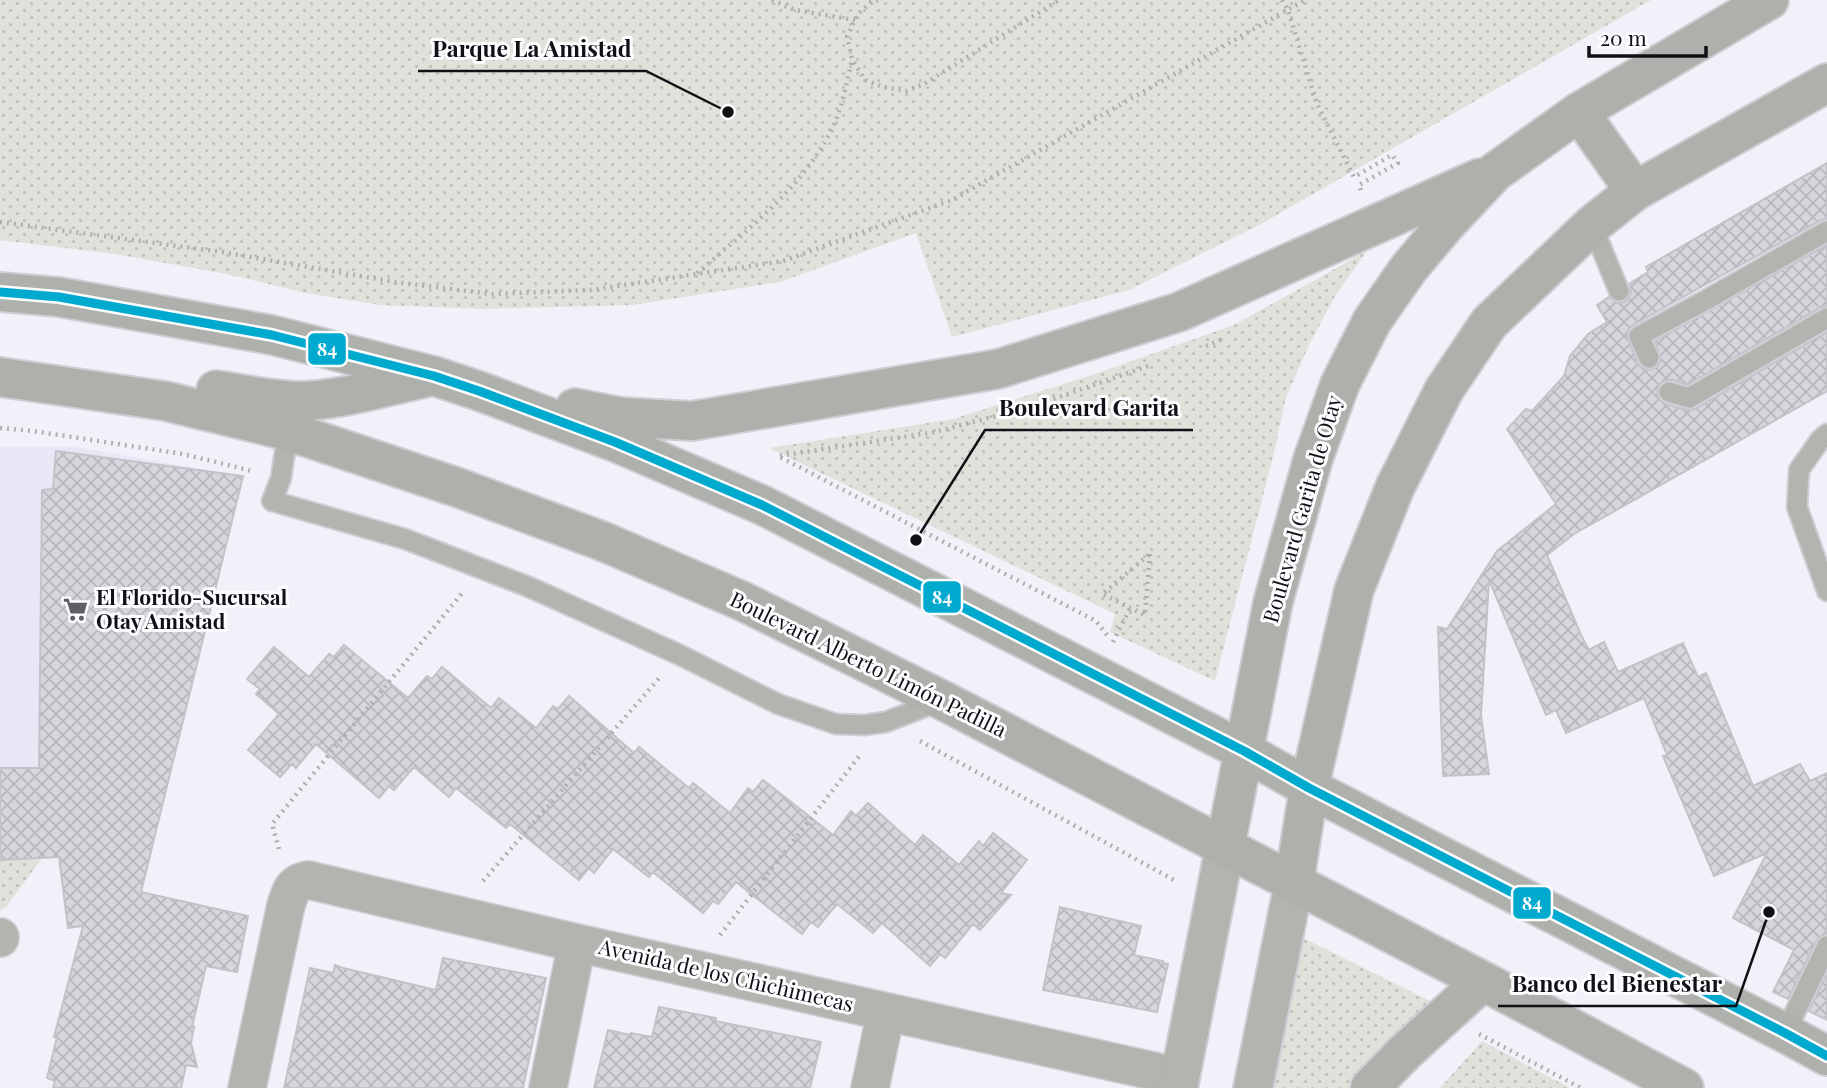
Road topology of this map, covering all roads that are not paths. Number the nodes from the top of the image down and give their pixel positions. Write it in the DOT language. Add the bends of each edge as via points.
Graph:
graph roads {
  1 [pos="1769,0"];
  2 [pos="1827,83"];
  3 [pos="1579,112"];
  4 [pos="1495,172"];
  5 [pos="1635,191"];
  6 [pos="1592,225"];
  7 [pos="1827,231"];
  8 [pos="1619,291"];
  9 [pos="0,292"];
  10 [pos="1827,318"];
  11 [pos="1649,358"];
  12 [pos="0,365"];
  13 [pos="434,376"];
  14 [pos="0,377"];
  15 [pos="479,391"];
  16 [pos="1669,393"];
  17 [pos="288,431"];
  18 [pos="1827,434"];
  19 [pos="1827,591"];
  20 [pos="942,700"];
  21 [pos="1244,751"];
  22 [pos="1309,788"];
  23 [pos="1225,847"];
  24 [pos="1294,883"];
  25 [pos="577,943"];
  26 [pos="1827,947"];
  27 [pos="1483,981"];
  28 [pos="886,1012"];
  29 [pos="1786,1032"];
  30 [pos="1827,1056"];
  31 [pos="1179,1083"];
  32 [pos="247,1088"];
  33 [pos="548,1088"];
  34 [pos="870,1088"];
  35 [pos="1253,1088"];
  36 [pos="1370,1088"];
  37 [pos="1684,1088"];
  1 -- 3 [label="highway, Boulevard Garita de Otay"];
  2 -- 5 [label="highway"];
  3 -- 4 [label="highway, Boulevard Garita de Otay"];
  3 -- 5 [label="highway"];
  4 -- 15 [label="highway" via="1179,312 998,369 692,421 621,417"];
  4 -- 21 [label="highway, Boulevard Garita de Otay" via="1409,268 1373,321 1340,384 1273,602"];
  5 -- 6 [label="highway"];
  6 -- 8 [label="lane"];
  6 -- 22 [label="highway" via="1489,323 1444,390 1419,439 1354,590"];
  7 -- 11 [label="lane" via="1637,334"];
  9 -- 13 [label="highway" via="272,335"];
  10 -- 16 [label="lane" via="1689,398"];
  12 -- 13 [label="highway" via="92,369 302,401"];
  13 -- 15 [label="highway"];
  14 -- 17 [label="highway, Boulevard Alberto Limón Padilla" via="165,401"];
  15 -- 21 [label="highway" via="615,442 762,505"];
  17 -- 20 [label="highway, Boulevard Alberto Limón Padilla" via="602,541 742,601"];
  17 -- 20 [label="lane" via="281,478 272,501 405,539 529,587 680,654 778,704 836,724 886,722"];
  18 -- 19 [label="lane" via="1799,470 1797,507"];
  20 -- 23 [label="highway, Boulevard Alberto Limón Padilla"];
  21 -- 22 [label="highway"];
  21 -- 23 [label="highway, Boulevard Garita de Otay"];
  22 -- 24 [label="highway"];
  22 -- 29 [label="highway"];
  23 -- 24 [label="highway, Boulevard Alberto Limón Padilla"];
  23 -- 31 [label="main road, Boulevard Garita de Otay"];
  24 -- 27 [label="highway, Boulevard Alberto Limón Padilla"];
  24 -- 35 [label="main road"];
  25 -- 28 [label="street, Avenida de los Chichimecas"];
  25 -- 32 [label="street, Avenida de los Chichimecas" via="307,880 298,882 289,898"];
  25 -- 33 [label="street"];
  26 -- 29 [label="lane"];
  27 -- 36 [label="highway"];
  27 -- 37 [label="highway, Boulevard Alberto Limón Padilla"];
  28 -- 31 [label="street, Avenida de los Chichimecas"];
  28 -- 34 [label="street"];
  29 -- 30 [label="highway"];
}
